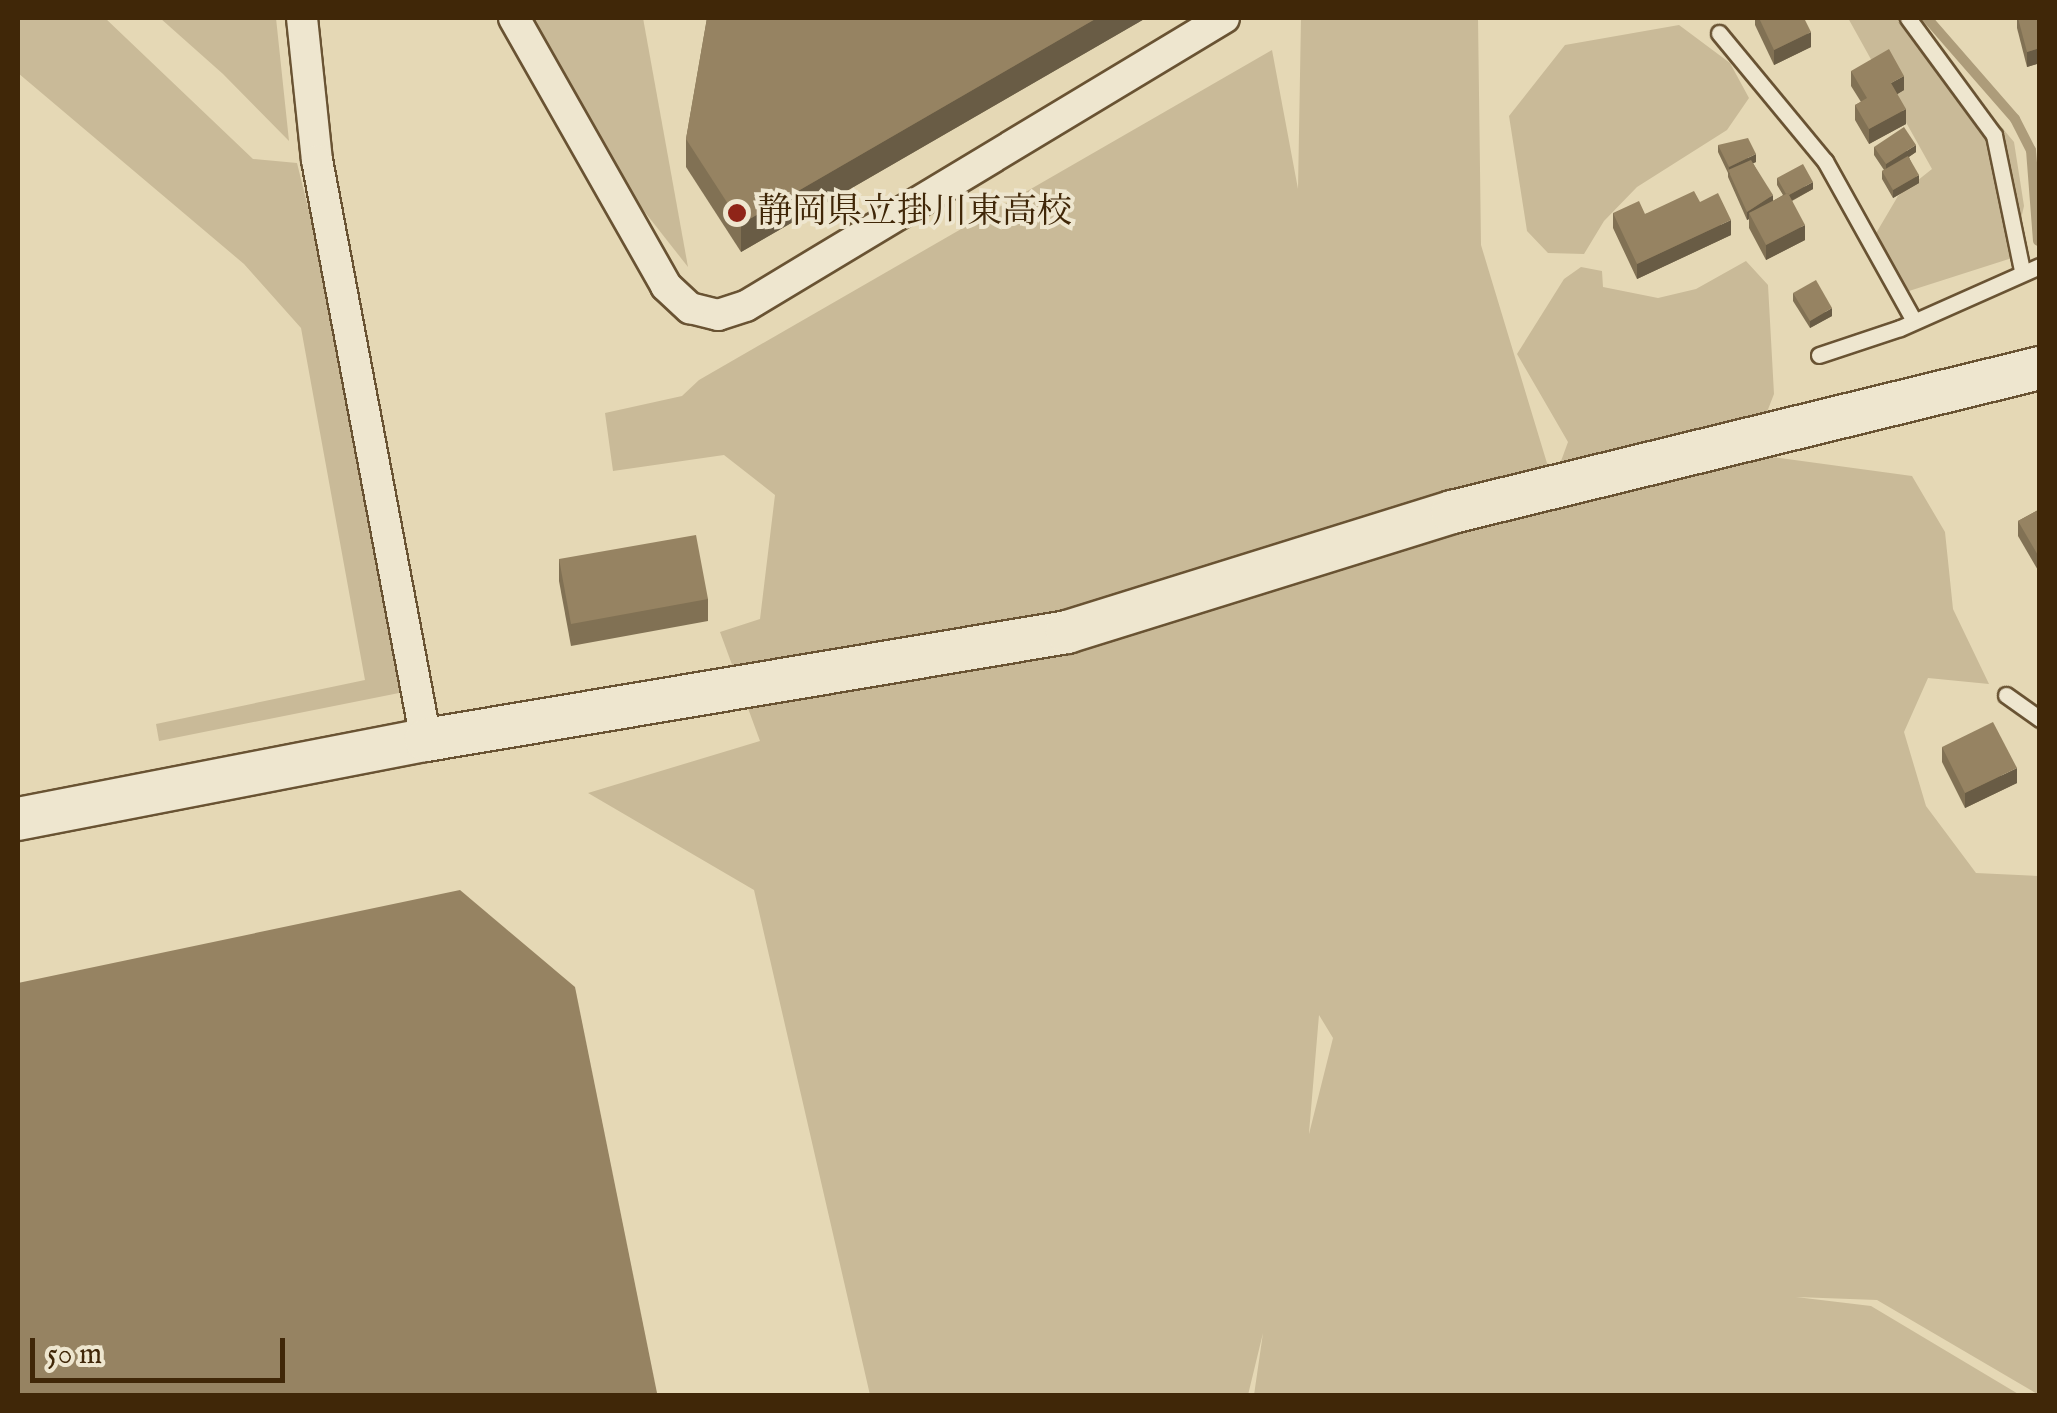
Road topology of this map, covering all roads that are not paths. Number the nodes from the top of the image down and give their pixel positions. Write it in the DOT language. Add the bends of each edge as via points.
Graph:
graph roads {
  1 [pos="302,18"];
  2 [pos="514,18"];
  3 [pos="1224,18"];
  4 [pos="1908,18"];
  5 [pos="1718,33"];
  6 [pos="2040,266"];
  7 [pos="2022,270"];
  8 [pos="1914,321"];
  9 [pos="1819,355"];
  10 [pos="2040,368"];
  11 [pos="2006,695"];
  12 [pos="2040,719"];
  13 [pos="426,740"];
  14 [pos="18,819"];
  1 -- 13 [label="street" via="316,160"];
  2 -- 3 [label="street" via="666,286 690,308 718,315 746,306"];
  4 -- 7 [label="lane" via="1994,135"];
  5 -- 8 [label="lane" via="1825,161"];
  6 -- 7 [label="lane"];
  7 -- 8 [label="lane"];
  8 -- 9 [label="lane"];
  10 -- 13 [label="street" via="1452,512 1067,632"];
  11 -- 12 [label="lane"];
  13 -- 14 [label="street"];
}
